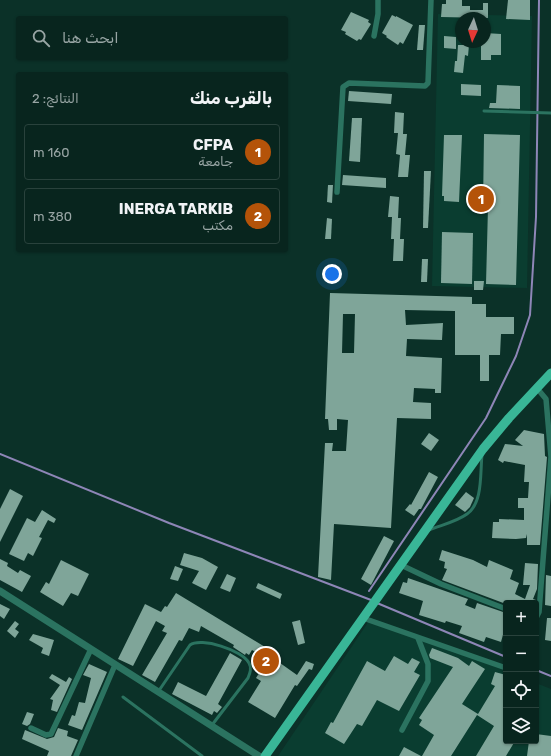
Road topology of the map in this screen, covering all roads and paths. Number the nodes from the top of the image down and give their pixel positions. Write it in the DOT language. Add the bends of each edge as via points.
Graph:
graph roads {
  1 [pos="378,0"];
  2 [pos="431,0"];
  3 [pos="374,36"];
  4 [pos="484,111"];
  5 [pos="551,113"];
  6 [pos="337,192"];
  7 [pos="551,373"];
  8 [pos="536,388"];
  9 [pos="483,449"];
  10 [pos="551,456"];
  11 [pos="425,531"];
  12 [pos="401,565"];
  13 [pos="0,591"];
  14 [pos="503,608"];
  15 [pos="539,612"];
  16 [pos="364,616"];
  17 [pos="418,638"];
  18 [pos="91,649"];
  19 [pos="115,665"];
  20 [pos="503,667"];
  21 [pos="158,692"];
  22 [pos="123,698"];
  23 [pos="211,726"];
  24 [pos="31,728"];
  25 [pos="402,730"];
  26 [pos="76,756"];
  27 [pos="202,756"];
  28 [pos="259,756"];
  29 [pos="265,756"];
  1 -- 3 [label="street"];
  2 -- 6 [label="street" via="426,86 350,83 343,87"];
  4 -- 5 [label="lane"];
  7 -- 8 [label="main road"];
  8 -- 9 [label="main road"];
  8 -- 10 [label="street" via="546,399"];
  9 -- 11 [label="main road"];
  9 -- 11 [label="lane" via="478,498 473,509 466,515"];
  10 -- 15 [label="street"];
  11 -- 12 [label="main road"];
  12 -- 14 [label="street"];
  12 -- 16 [label="main road"];
  13 -- 18 [label="street"];
  16 -- 17 [label="street"];
  16 -- 29 [label="main road"];
  17 -- 20 [label="street"];
  17 -- 25 [label="street" via="428,664 428,681"];
  18 -- 19 [label="street"];
  18 -- 24 [label="street" via="51,734 46,735"];
  19 -- 21 [label="street"];
  19 -- 26 [label="street"];
  21 -- 23 [label="street"];
  21 -- 23 [label="lane" via="194,642 230,649 242,655 251,669 248,678"];
  22 -- 27 [label="lane"];
  23 -- 28 [label="street"];
}
